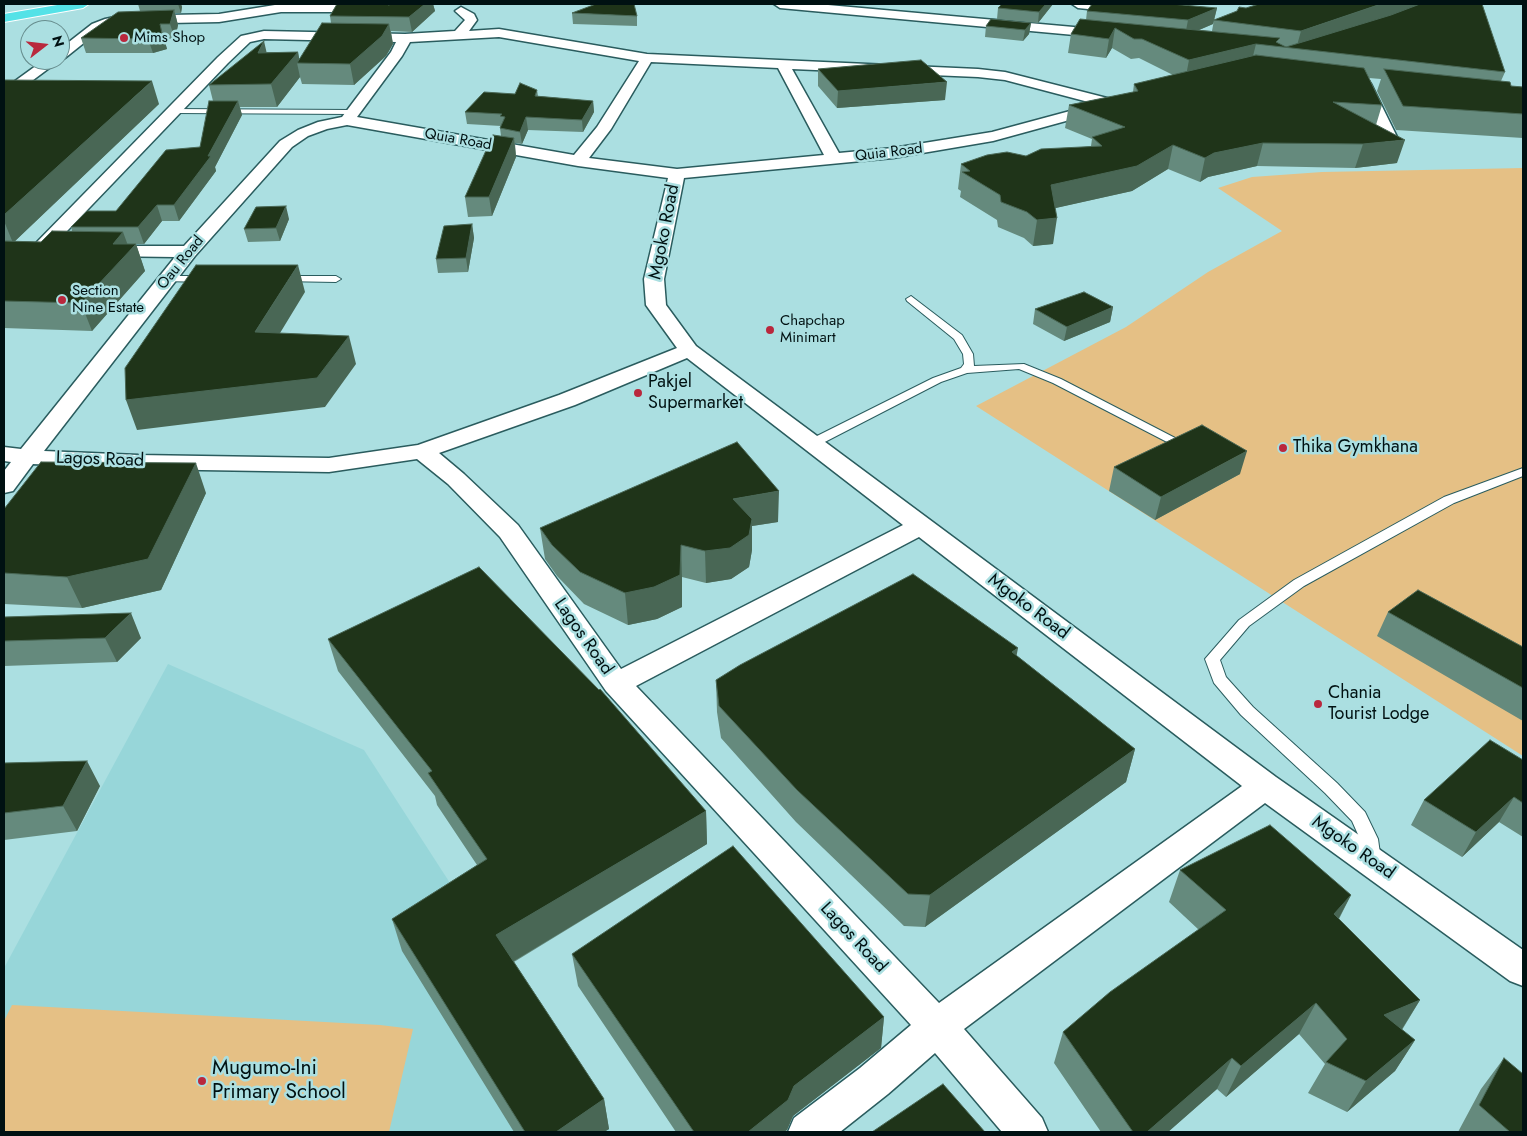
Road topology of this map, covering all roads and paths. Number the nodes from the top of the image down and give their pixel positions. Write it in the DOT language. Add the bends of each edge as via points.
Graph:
graph roads {
  1 [pos="21,4"];
  2 [pos="83,4"];
  3 [pos="279,4"];
  4 [pos="780,4"];
  5 [pos="908,4"];
  6 [pos="1078,4"];
  7 [pos="4,5"];
  8 [pos="242,5"];
  9 [pos="262,7"];
  10 [pos="380,8"];
  11 [pos="1137,10"];
  12 [pos="460,11"];
  13 [pos="898,14"];
  14 [pos="4,18"];
  15 [pos="459,35"];
  16 [pos="1116,35"];
  17 [pos="405,38"];
  18 [pos="70,47"];
  19 [pos="647,58"];
  20 [pos="783,64"];
  21 [pos="38,70"];
  22 [pos="1345,82"];
  23 [pos="4,83"];
  24 [pos="19,83"];
  25 [pos="1364,84"];
  26 [pos="1383,86"];
  27 [pos="4,95"];
  28 [pos="174,111"];
  29 [pos="350,116"];
  30 [pos="1391,141"];
  31 [pos="834,159"];
  32 [pos="578,160"];
  33 [pos="677,174"];
  34 [pos="67,251"];
  35 [pos="86,251"];
  36 [pos="189,252"];
  37 [pos="336,278"];
  38 [pos="168,279"];
  39 [pos="218,279"];
  40 [pos="277,279"];
  41 [pos="911,299"];
  42 [pos="689,350"];
  43 [pos="965,370"];
  44 [pos="1173,440"];
  45 [pos="813,443"];
  46 [pos="422,451"];
  47 [pos="16,456"];
  48 [pos="1523,472"];
  49 [pos="4,486"];
  50 [pos="921,526"];
  51 [pos="616,684"];
  52 [pos="1265,786"];
  53 [pos="1372,862"];
  54 [pos="1523,970"];
  55 [pos="937,1027"];
  56 [pos="808,1132"];
  57 [pos="1028,1132"];
  1 -- 7 [label="highway"];
  2 -- 14 [label="highway"];
  3 -- 9 [label="street"];
  4 -- 13 [label="street"];
  5 -- 13 [label="street"];
  6 -- 11 [label="street"];
  8 -- 9 [label="street"];
  9 -- 10 [label="street"];
  9 -- 18 [label="street" via="219,18 139,18 105,23"];
  12 -- 15 [label="street" via="471,20"];
  13 -- 16 [label="street"];
  15 -- 17 [label="street"];
  15 -- 19 [label="street" via="499,33"];
  17 -- 28 [label="street" via="253,36 223,60"];
  17 -- 29 [label="street"];
  19 -- 20 [label="street"];
  19 -- 32 [label="street" via="603,129"];
  20 -- 31 [label="street"];
  20 -- 31 [label="street, Quia Road" via="978,72 1118,103 964,142"];
  21 -- 24 [label="street"];
  22 -- 25 [label="street"];
  23 -- 24 [label="street"];
  24 -- 27 [label="street"];
  25 -- 26 [label="street"];
  25 -- 30 [label="street"];
  28 -- 29 [label="lane"];
  28 -- 34 [label="street" via="30,250"];
  29 -- 32 [label="street, Quia Road"];
  29 -- 36 [label="street, Oau Road" via="303,133 286,144"];
  31 -- 33 [label="street, Quia Road"];
  32 -- 33 [label="street, Quia Road"];
  33 -- 42 [label="street, Mgoko Road" via="654,279 656,305"];
  35 -- 36 [label="street"];
  36 -- 38 [label="street, Oau Road"];
  37 -- 40 [label="lane"];
  38 -- 39 [label="lane"];
  38 -- 47 [label="street, Oau Road"];
  41 -- 43 [label="lane" via="958,336 968,354 970,364"];
  42 -- 45 [label="street, Mgoko Road"];
  42 -- 46 [label="street" via="567,400"];
  43 -- 44 [label="lane" via="1020,366 1057,381"];
  43 -- 45 [label="lane" via="937,380"];
  45 -- 50 [label="street, Mgoko Road"];
  46 -- 47 [label="street, Lagos Road" via="329,465"];
  46 -- 51 [label="street, Lagos Road" via="456,479 509,532"];
  47 -- 49 [label="street, Oau Road"];
  48 -- 53 [label="lane" via="1449,500 1299,583 1244,623 1212,659 1219,679 1247,711 1359,817 1369,839"];
  50 -- 51 [label="street"];
  50 -- 52 [label="street, Mgoko Road"];
  51 -- 55 [label="street, Lagos Road"];
  52 -- 53 [label="street, Mgoko Road"];
  52 -- 55 [label="street"];
  53 -- 54 [label="street, Mgoko Road"];
  55 -- 56 [label="street"];
  55 -- 57 [label="street, Lagos Road"];
}
